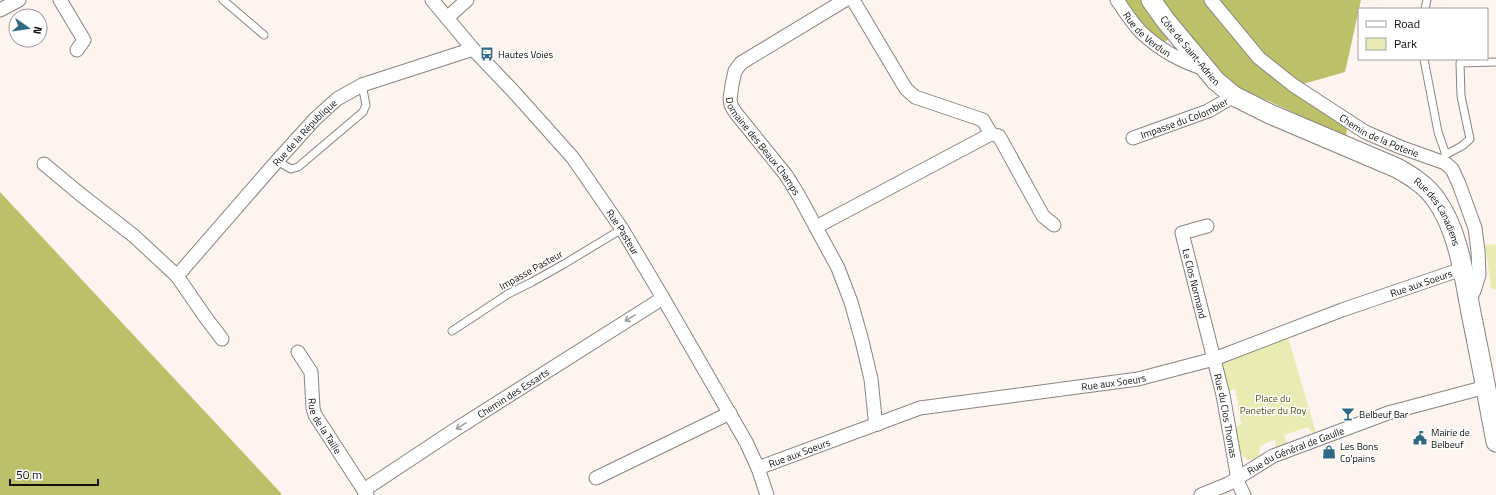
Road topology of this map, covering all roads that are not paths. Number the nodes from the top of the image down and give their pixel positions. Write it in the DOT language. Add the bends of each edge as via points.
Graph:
graph roads {
  1 [pos="18,0"];
  2 [pos="60,0"];
  3 [pos="223,0"];
  4 [pos="432,0"];
  5 [pos="467,0"];
  6 [pos="845,0"];
  7 [pos="853,0"];
  8 [pos="1117,0"];
  9 [pos="1151,0"];
  10 [pos="1211,0"];
  11 [pos="0,10"];
  12 [pos="446,18"];
  13 [pos="264,35"];
  14 [pos="473,49"];
  15 [pos="76,50"];
  16 [pos="1424,60"];
  17 [pos="1496,62"];
  18 [pos="1206,69"];
  19 [pos="362,85"];
  20 [pos="1234,96"];
  21 [pos="991,134"];
  22 [pos="1133,138"];
  23 [pos="1445,159"];
  24 [pos="277,161"];
  25 [pos="44,164"];
  26 [pos="1054,225"];
  27 [pos="1207,226"];
  28 [pos="816,227"];
  29 [pos="622,229"];
  30 [pos="1462,269"];
  31 [pos="177,276"];
  32 [pos="663,298"];
  33 [pos="1469,300"];
  34 [pos="452,331"];
  35 [pos="222,339"];
  36 [pos="298,352"];
  37 [pos="1214,359"];
  38 [pos="1486,387"];
  39 [pos="730,413"];
  40 [pos="878,424"];
  41 [pos="1496,442"];
  42 [pos="758,468"];
  43 [pos="596,478"];
  44 [pos="1238,478"];
  45 [pos="365,493"];
  46 [pos="767,495"];
  47 [pos="1201,495"];
  48 [pos="1244,495"];
  1 -- 11 [label="street"];
  2 -- 15 [label="street" via="84,40"];
  3 -- 13 [label="lane"];
  4 -- 12 [label="street, Rue Pasteur"];
  5 -- 12 [label="street"];
  6 -- 28 [label="street, Domaine des Beaux Champs" via="741,63 735,71 730,92 735,112 786,175"];
  7 -- 21 [label="street" via="902,85 911,94 983,120"];
  8 -- 18 [label="street, Rue de Verdun" via="1140,31 1166,52"];
  9 -- 18 [label="main road, Côte de Saint-Adrien"];
  10 -- 23 [label="street, Chemin de la Poterie" via="1259,58 1293,85 1365,132 1400,147"];
  12 -- 14 [label="street, Rue Pasteur"];
  14 -- 19 [label="street, Rue de la République"];
  14 -- 29 [label="street, Rue Pasteur" via="573,158"];
  16 -- 23 [label="lane"];
  17 -- 23 [label="lane" via="1460,63 1461,96 1470,139"];
  18 -- 20 [label="main road, Côte de Saint-Adrien"];
  19 -- 24 [label="street, Rue de la République" via="337,99"];
  19 -- 24 [label="lane" via="366,105 363,112 298,167 290,169"];
  20 -- 22 [label="street, Impasse du Colombier" via="1208,111"];
  20 -- 30 [label="main road, Rue des Canadiens" via="1412,176 1437,200 1450,224"];
  21 -- 26 [label="street" via="999,136 1043,216"];
  21 -- 28 [label="street"];
  23 -- 33 [label="street" via="1459,184 1475,228 1479,275"];
  24 -- 31 [label="street, Rue de la République"];
  25 -- 31 [label="street" via="134,236"];
  27 -- 37 [label="street, Le Clos Normand" via="1182,233"];
  28 -- 40 [label="street, Domaine des Beaux Champs" via="838,268 851,302 871,379 875,418"];
  29 -- 32 [label="street, Rue Pasteur"];
  29 -- 34 [label="lane, Impasse Pasteur" via="508,294"];
  30 -- 33 [label="main road, Rue des Canadiens"];
  30 -- 37 [label="street, Rue aux Soeurs" via="1342,310"];
  31 -- 35 [label="street"];
  32 -- 39 [label="street, Rue Pasteur"];
  32 -- 45 [label="street, Chemin des Essarts, one-way" via="454,430"];
  33 -- 38 [label="main road, Rue des Canadiens"];
  36 -- 45 [label="street, Rue de la Taille" via="311,372 315,415"];
  37 -- 40 [label="street, Rue aux Soeurs" via="1138,380 920,408"];
  37 -- 44 [label="street, Rue du Clos Thomas"];
  38 -- 41 [label="main road, Rue des Canadiens"];
  38 -- 44 [label="street, Rue du Général de Gaulle" via="1388,413 1272,456"];
  39 -- 42 [label="street, Rue Pasteur"];
  39 -- 43 [label="street"];
  40 -- 42 [label="street, Rue aux Soeurs"];
  42 -- 46 [label="street, Rue Pasteur"];
  44 -- 47 [label="street, Rue du Général de Gaulle"];
  44 -- 48 [label="street, Rue du Clos Thomas"];
}
